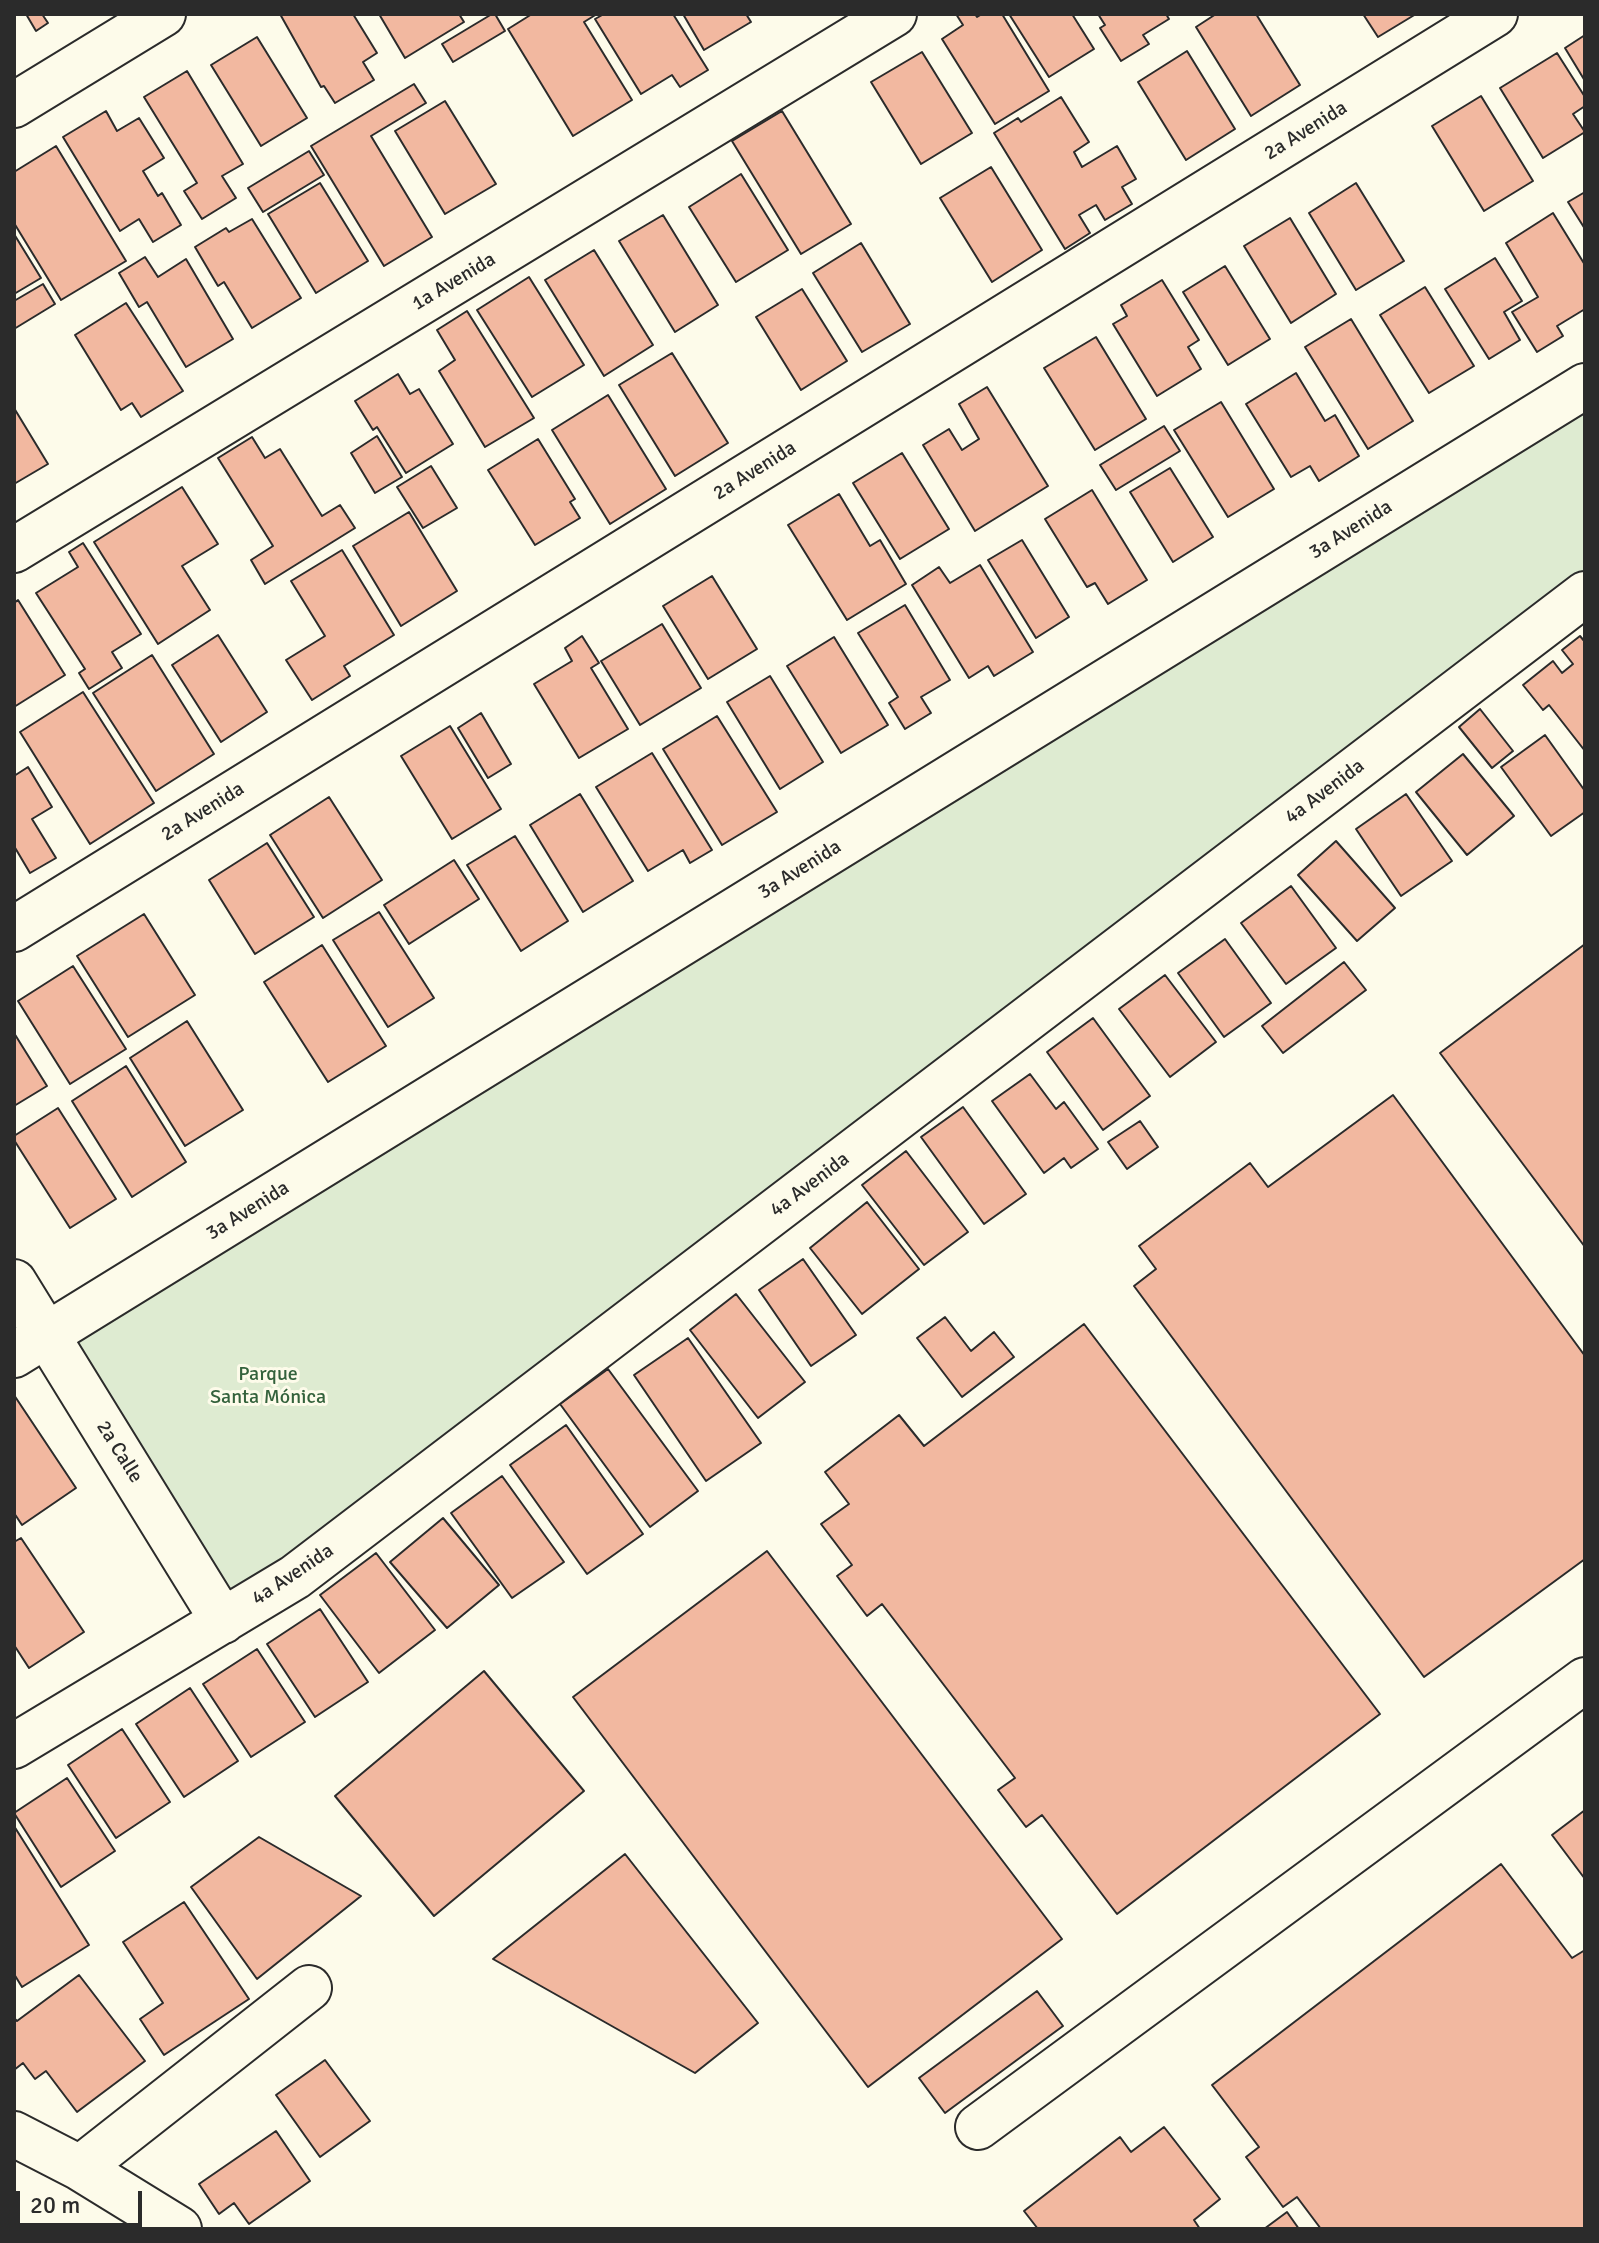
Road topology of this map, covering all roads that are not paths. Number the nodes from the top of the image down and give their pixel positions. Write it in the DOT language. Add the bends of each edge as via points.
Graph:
graph roads {
  1 [pos="163,14"];
  2 [pos="894,14"];
  3 [pos="1495,14"];
  4 [pos="14,105"];
  5 [pos="1585,386"];
  6 [pos="14,550"];
  7 [pos="1585,594"];
  8 [pos="14,929"];
  9 [pos="14,1282"];
  10 [pos="30,1345"];
  11 [pos="223,1621"];
  12 [pos="1585,1680"];
  13 [pos="14,1746"];
  14 [pos="309,1988"];
  15 [pos="978,2127"];
  16 [pos="14,2134"];
  17 [pos="80,2168"];
  18 [pos="179,2229"];
  1 -- 4 [label="street"];
  2 -- 6 [label="street, 1a Avenida"];
  3 -- 8 [label="street, 2a Avenida"];
  5 -- 10 [label="street, 3a Avenida"];
  7 -- 11 [label="street, 4a Avenida" via="295,1577"];
  9 -- 10 [label="street, 2a Calle"];
  10 -- 11 [label="street, 2a Calle"];
  11 -- 13 [label="street, 4a Avenida"];
  12 -- 15 [label="street"];
  14 -- 17 [label="street"];
  16 -- 17 [label="street"];
  17 -- 18 [label="street"];
}
